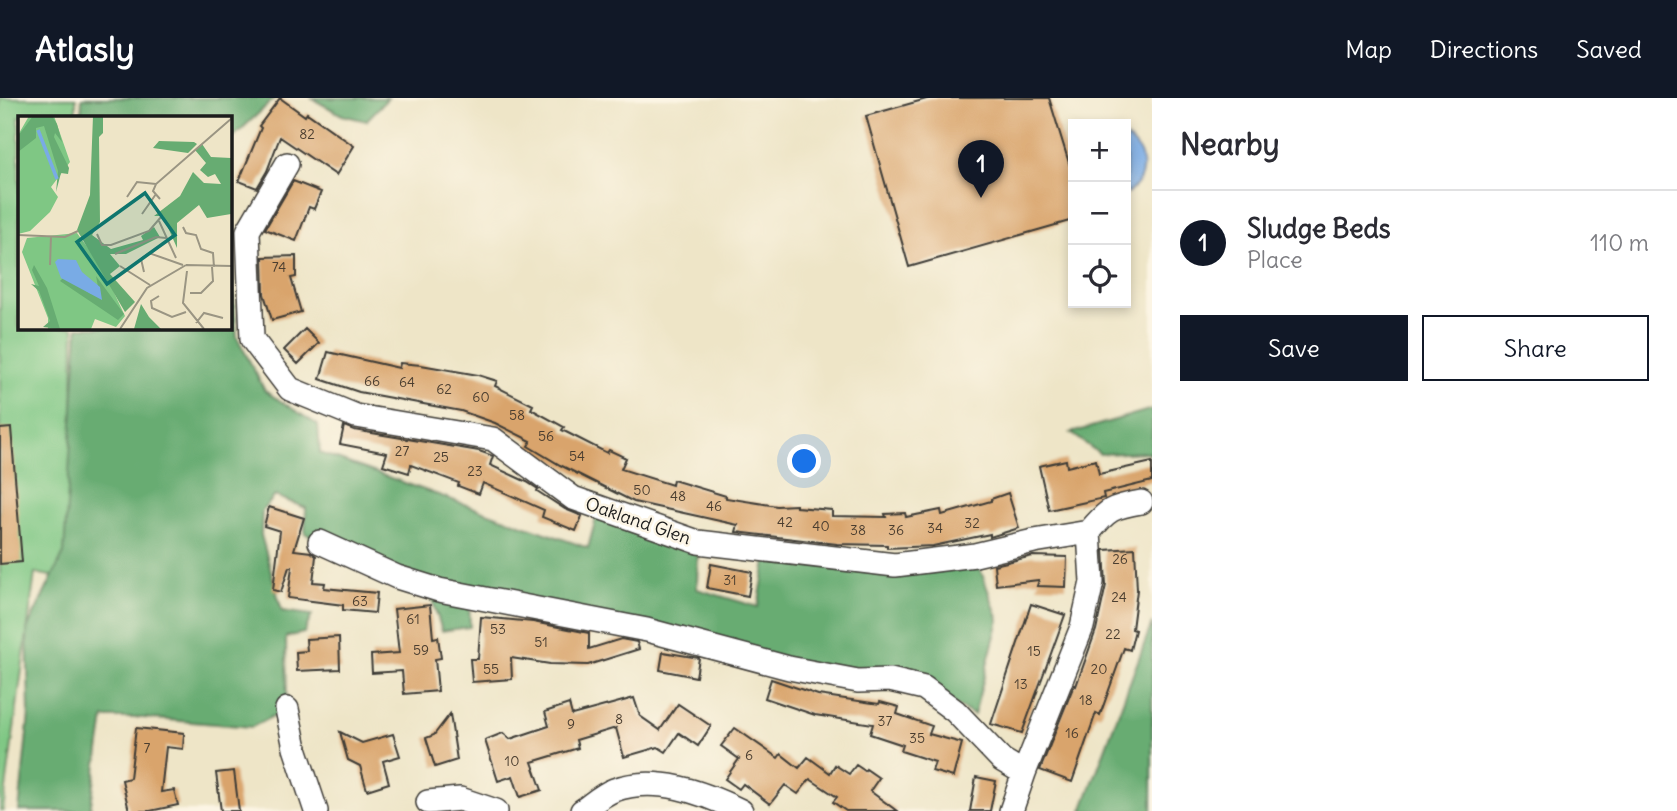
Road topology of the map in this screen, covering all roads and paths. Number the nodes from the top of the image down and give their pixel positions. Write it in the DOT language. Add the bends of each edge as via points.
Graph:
graph roads {
  1 [pos="286,164"];
  2 [pos="1140,502"];
  3 [pos="1089,532"];
  4 [pos="320,542"];
  5 [pos="287,709"];
  6 [pos="1024,773"];
  7 [pos="428,802"];
  8 [pos="316,811"];
  9 [pos="496,811"];
  10 [pos="582,811"];
  11 [pos="741,811"];
  12 [pos="1011,811"];
  1 -- 3 [label="street, Oakland Glen" via="248,231 252,339 290,389 356,416 493,439 573,498 698,542 895,565 975,555"];
  2 -- 3 [label="street" via="1115,506"];
  3 -- 6 [label="street" via="1092,582 1082,627"];
  4 -- 6 [label="street" via="397,577 439,590 647,630 789,668 924,688 955,711 1002,760"];
  5 -- 8 [label="street"];
  6 -- 12 [label="street"];
  7 -- 9 [label="street" via="460,799"];
  10 -- 11 [label="street" via="612,791 648,783 678,788"];
}
